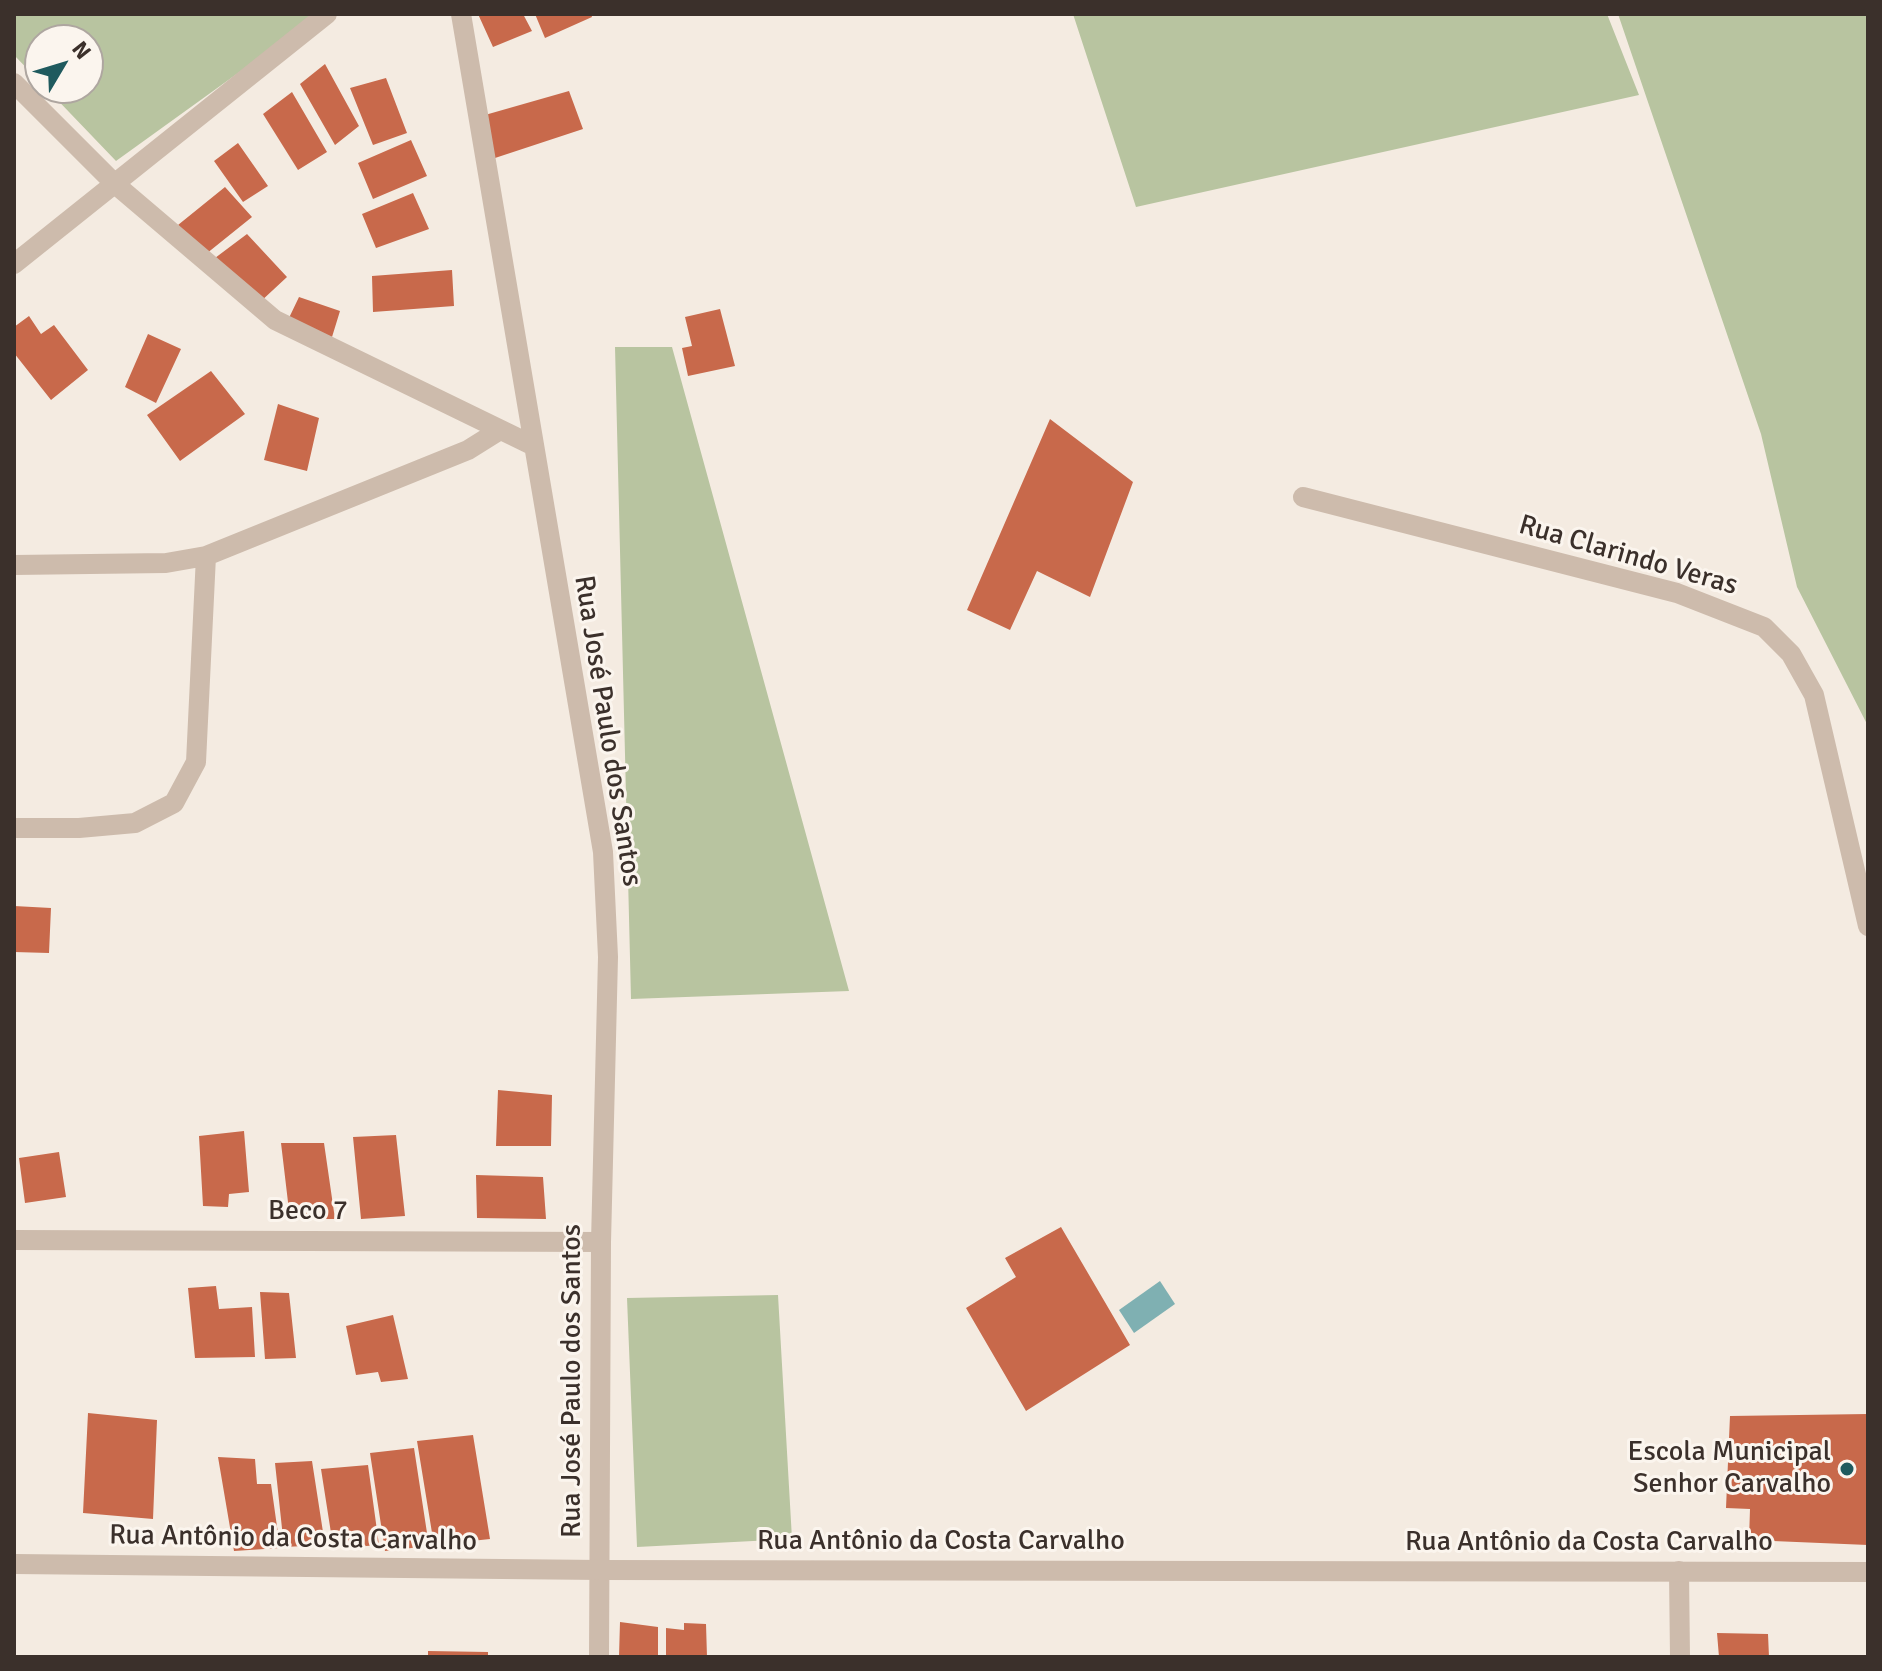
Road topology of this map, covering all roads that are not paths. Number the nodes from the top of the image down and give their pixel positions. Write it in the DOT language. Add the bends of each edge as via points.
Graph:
graph roads {
  1 [pos="327,14"];
  2 [pos="461,14"];
  3 [pos="14,83"];
  4 [pos="115,184"];
  5 [pos="14,264"];
  6 [pos="500,430"];
  7 [pos="534,446"];
  8 [pos="1303,497"];
  9 [pos="206,556"];
  10 [pos="14,565"];
  11 [pos="14,828"];
  12 [pos="1868,926"];
  13 [pos="14,1240"];
  14 [pos="601,1242"];
  15 [pos="14,1564"];
  16 [pos="600,1570"];
  17 [pos="1679,1571"];
  18 [pos="1868,1572"];
  19 [pos="599,1657"];
  20 [pos="1680,1657"];
  1 -- 4 [label="street"];
  2 -- 7 [label="street, Rua José Paulo dos Santos"];
  3 -- 4 [label="street"];
  4 -- 5 [label="street"];
  4 -- 6 [label="street" via="275,320"];
  6 -- 7 [label="street"];
  6 -- 9 [label="street" via="468,450"];
  7 -- 14 [label="street, Rua José Paulo dos Santos" via="603,852 608,957"];
  8 -- 12 [label="street, Rua Clarindo Veras" via="1677,593 1764,627 1791,654 1814,695"];
  9 -- 10 [label="street" via="166,563"];
  9 -- 11 [label="street" via="196,762 174,803 135,823"];
  13 -- 14 [label="street, Beco 7"];
  14 -- 16 [label="street, Rua José Paulo dos Santos"];
  15 -- 16 [label="street, Rua Antônio da Costa Carvalho"];
  16 -- 17 [label="street, Rua Antônio da Costa Carvalho"];
  16 -- 19 [label="street, Rua José Paulo dos Santos"];
  17 -- 18 [label="street, Rua Antônio da Costa Carvalho"];
  17 -- 20 [label="street"];
}
